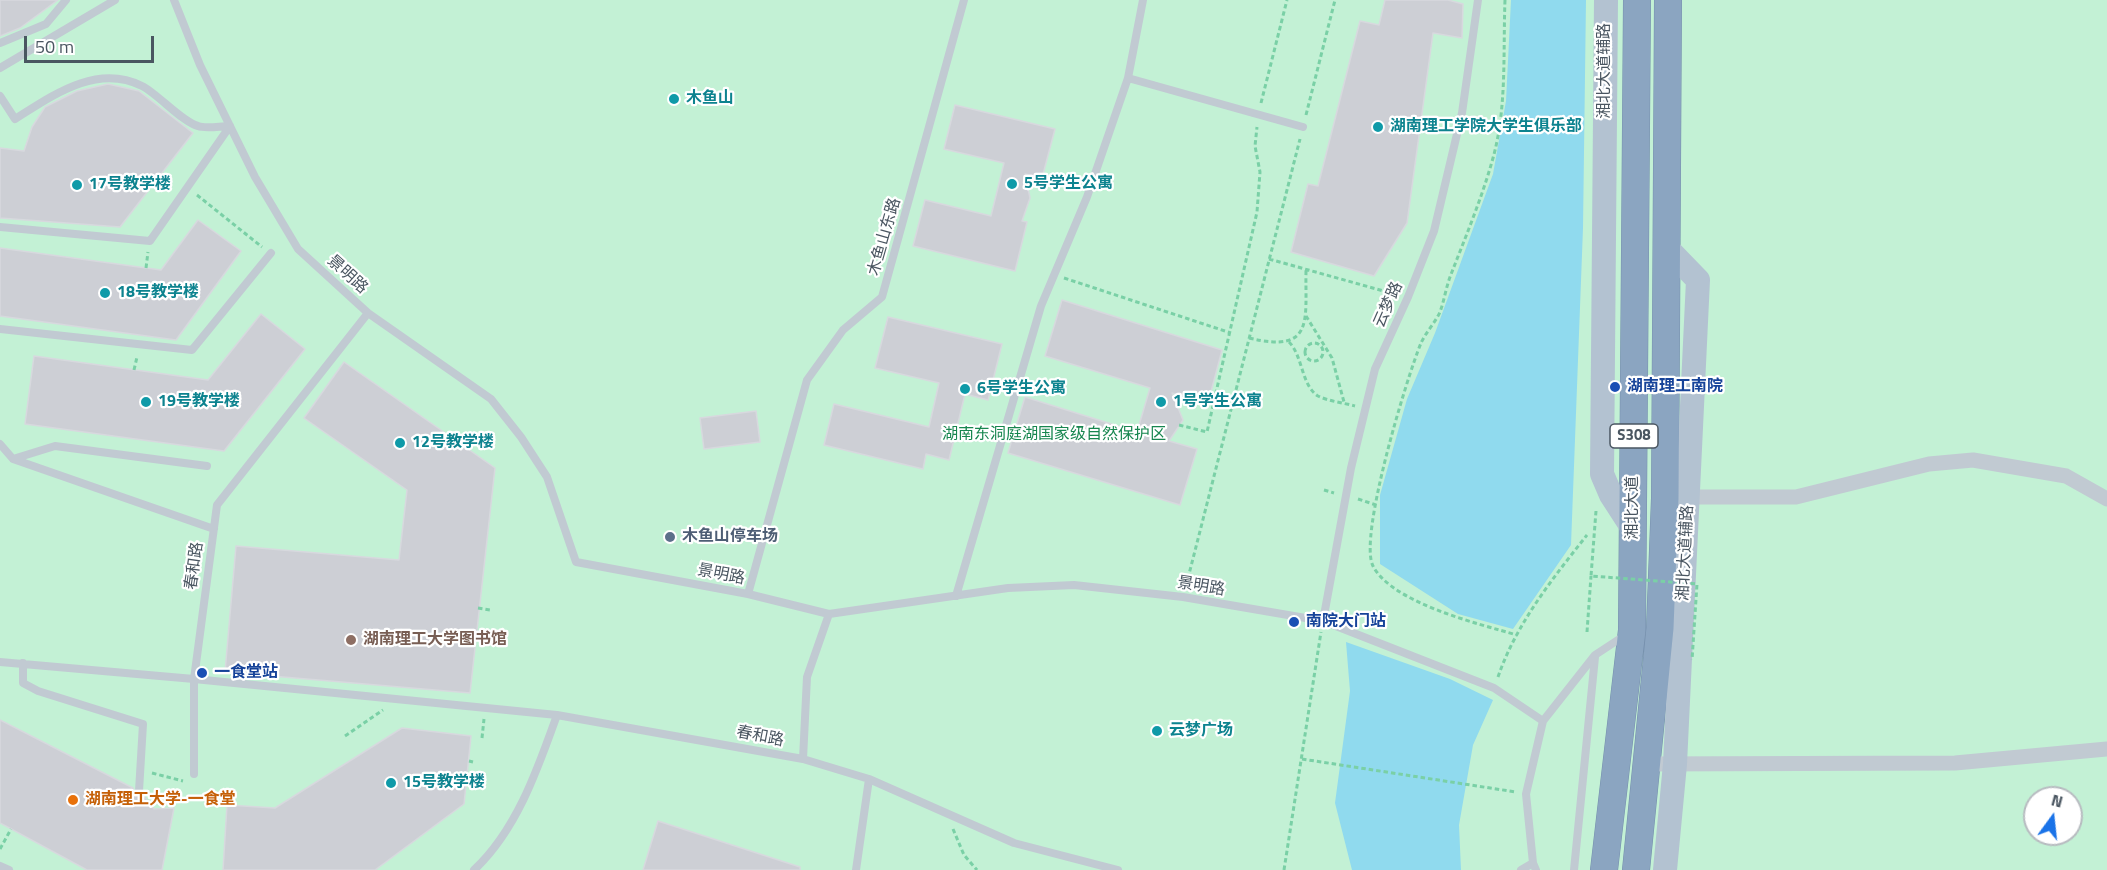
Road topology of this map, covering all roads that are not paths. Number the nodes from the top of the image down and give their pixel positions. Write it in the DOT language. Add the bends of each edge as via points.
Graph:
graph roads {
  1 [pos="66,0"];
  2 [pos="115,0"];
  3 [pos="174,0"];
  4 [pos="964,0"];
  5 [pos="1143,0"];
  6 [pos="1478,0"];
  7 [pos="1606,0"];
  8 [pos="1637,0"];
  9 [pos="1668,0"];
  10 [pos="0,43"];
  11 [pos="0,68"];
  12 [pos="1128,78"];
  13 [pos="0,96"];
  14 [pos="230,126"];
  15 [pos="1303,127"];
  16 [pos="0,227"];
  17 [pos="270,253"];
  18 [pos="368,313"];
  19 [pos="0,329"];
  20 [pos="0,444"];
  21 [pos="13,459"];
  22 [pos="207,466"];
  23 [pos="1677,497"];
  24 [pos="2107,499"];
  25 [pos="214,529"];
  26 [pos="1633,529"];
  27 [pos="748,594"];
  28 [pos="956,596"];
  29 [pos="829,614"];
  30 [pos="1323,621"];
  31 [pos="1632,630"];
  32 [pos="1595,655"];
  33 [pos="0,662"];
  34 [pos="22,663"];
  35 [pos="194,679"];
  36 [pos="557,715"];
  37 [pos="1543,721"];
  38 [pos="2107,749"];
  39 [pos="802,759"];
  40 [pos="1646,764"];
  41 [pos="1675,764"];
  42 [pos="194,774"];
  43 [pos="869,779"];
  44 [pos="139,791"];
  45 [pos="0,866"];
  46 [pos="1535,866"];
  47 [pos="9,870"];
  48 [pos="474,870"];
  49 [pos="856,870"];
  50 [pos="1118,870"];
  51 [pos="1521,870"];
  52 [pos="1574,870"];
  53 [pos="1604,870"];
  54 [pos="1636,870"];
  55 [pos="1665,870"];
  1 -- 10 [label="lane" via="46,24"];
  2 -- 11 [label="lane"];
  3 -- 14 [label="lane, 景明路"];
  4 -- 27 [label="lane, 木鱼山东路" via="882,297 843,330 807,380"];
  5 -- 12 [label="lane"];
  6 -- 30 [label="lane, 云梦路" via="1462,113 1434,231 1376,369 1346,496"];
  7 -- 26 [label="main road, 湘北大道辅路" via="1602,474"];
  8 -- 26 [label="highway, 湘北大道 / S308"];
  9 -- 23 [label="highway, 湘北大道 / S308" via="1666,248"];
  12 -- 15 [label="lane"];
  12 -- 28 [label="lane" via="1087,197 1041,306"];
  13 -- 14 [label="lane" via="15,119 61,90 86,81 112,78 141,85 197,126"];
  14 -- 16 [label="lane" via="150,241"];
  14 -- 18 [label="lane, 景明路" via="298,249"];
  17 -- 19 [label="lane" via="192,350"];
  18 -- 25 [label="lane, 春和路" via="217,505"];
  18 -- 27 [label="lane, 景明路" via="491,399 547,477 576,562"];
  20 -- 21 [label="lane"];
  21 -- 22 [label="lane" via="55,446"];
  21 -- 25 [label="lane"];
  23 -- 24 [label="street" via="1796,497 1929,464 1973,460 2066,476"];
  23 -- 40 [label="highway, 湘北大道 / S308"];
  23 -- 41 [label="main road, 湘北大道辅路"];
  25 -- 35 [label="lane, 春和路"];
  26 -- 31 [label="highway, 湘北大道 / S308"];
  27 -- 29 [label="lane, 景明路"];
  28 -- 29 [label="lane, 景明路"];
  28 -- 30 [label="lane, 景明路" via="1008,588 1074,585 1184,597"];
  29 -- 39 [label="lane" via="807,677"];
  30 -- 37 [label="lane, 景明路" via="1494,688"];
  31 -- 32 [label="lane"];
  31 -- 53 [label="highway, 湘北大道 / S308"];
  32 -- 37 [label="lane"];
  32 -- 52 [label="lane"];
  33 -- 34 [label="lane"];
  34 -- 35 [label="lane"];
  34 -- 44 [label="lane" via="23,683 38,691 143,724"];
  35 -- 36 [label="lane, 春和路"];
  35 -- 42 [label="lane, 春和路"];
  36 -- 39 [label="lane, 春和路"];
  36 -- 48 [label="lane" via="538,768 506,830"];
  37 -- 46 [label="lane" via="1526,794"];
  38 -- 41 [label="street" via="1955,763"];
  39 -- 43 [label="lane, 春和路"];
  40 -- 41 [label="street"];
  40 -- 54 [label="highway, 湘北大道 / S308"];
  41 -- 55 [label="main road, 湘北大道辅路"];
  43 -- 49 [label="lane"];
  43 -- 50 [label="lane, 春和路" via="1014,843"];
  45 -- 47 [label="lane"];
  46 -- 51 [label="lane"];
}
